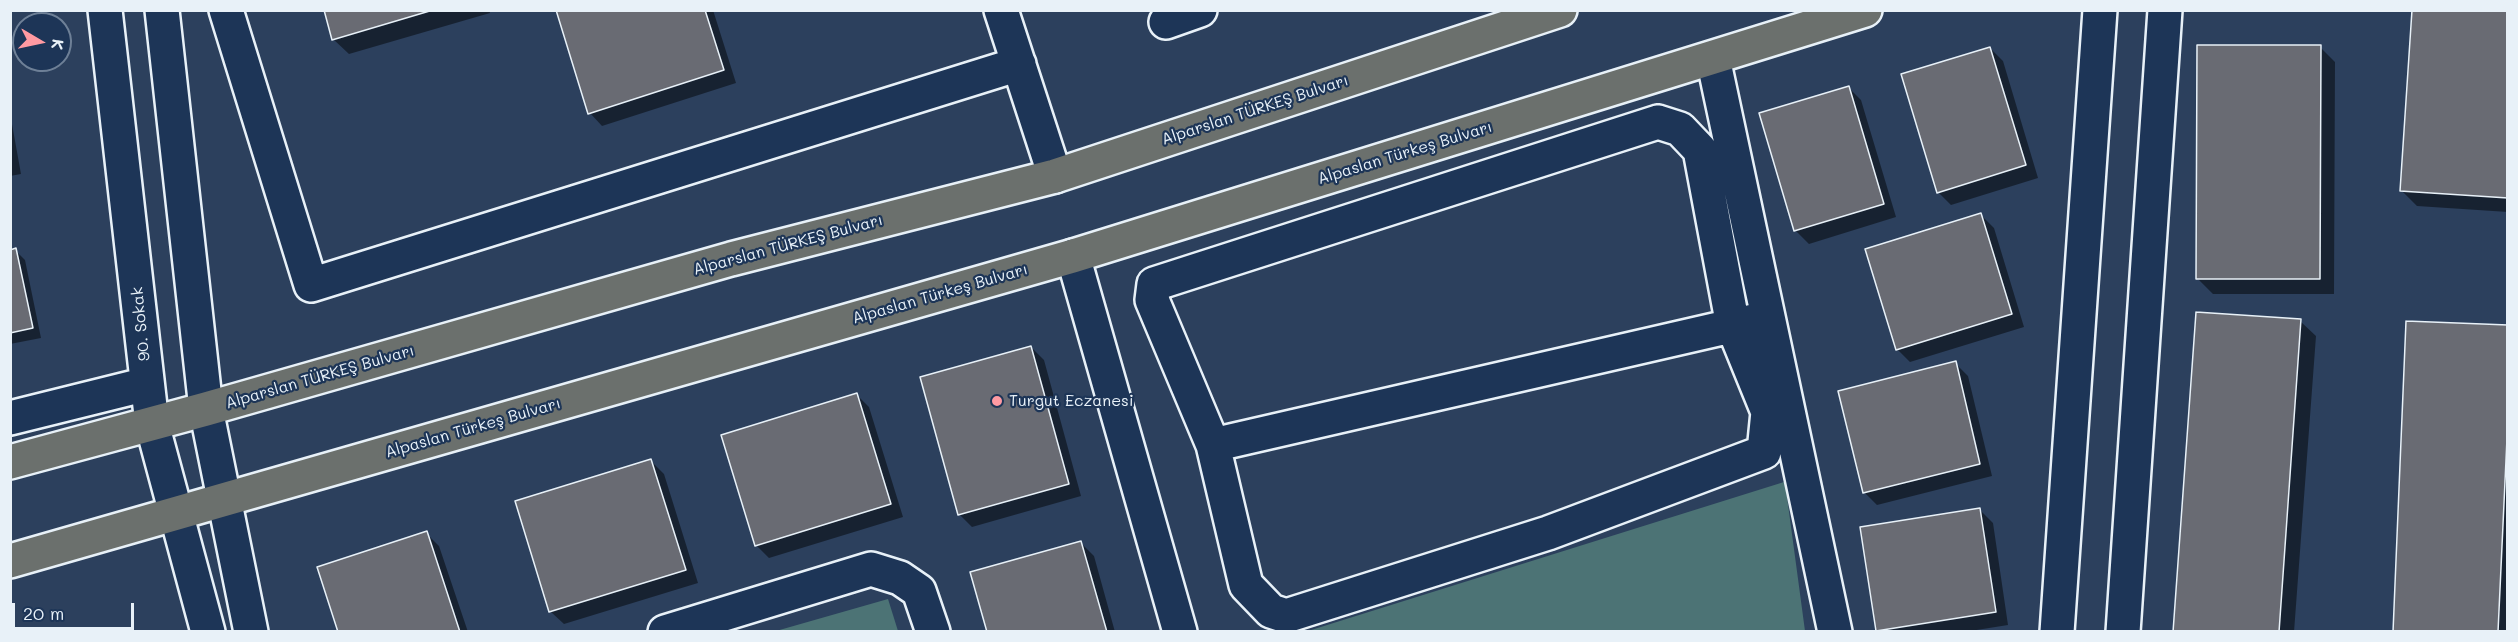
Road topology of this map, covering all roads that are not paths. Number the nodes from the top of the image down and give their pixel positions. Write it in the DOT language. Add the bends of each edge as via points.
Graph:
graph roads {
  1 [pos="105,10"];
  2 [pos="162,10"];
  3 [pos="225,10"];
  4 [pos="1001,10"];
  5 [pos="1200,10"];
  6 [pos="1560,10"];
  7 [pos="1865,10"];
  8 [pos="2100,10"];
  9 [pos="2165,10"];
  10 [pos="1166,22"];
  11 [pos="1713,58"];
  12 [pos="1019,64"];
  13 [pos="1055,176"];
  14 [pos="1073,256"];
  15 [pos="1769,317"];
  16 [pos="1733,326"];
  17 [pos="147,384"];
  18 [pos="206,409"];
  19 [pos="10,418"];
  20 [pos="152,424"];
  21 [pos="1213,445"];
  22 [pos="10,462"];
  23 [pos="225,500"];
  24 [pos="175,514"];
  25 [pos="10,561"];
  26 [pos="208,632"];
  27 [pos="251,632"];
  28 [pos="665,632"];
  29 [pos="933,632"];
  30 [pos="1180,632"];
  31 [pos="1834,632"];
  32 [pos="2057,632"];
  33 [pos="2123,632"];
  1 -- 17 [label="street, 90. Sokak"];
  2 -- 18 [label="street"];
  3 -- 12 [label="street" via="311,285"];
  4 -- 12 [label="street"];
  5 -- 10 [label="street"];
  6 -- 13 [label="main road, Alparslan TÜRKEŞ Bulvarı"];
  7 -- 11 [label="main road, Alpaslan Türkeş Bulvarı"];
  8 -- 32 [label="street"];
  9 -- 33 [label="street"];
  11 -- 14 [label="main road, Alpaslan Türkeş Bulvarı"];
  11 -- 15 [label="street"];
  12 -- 13 [label="street"];
  13 -- 18 [label="main road, Alparslan TÜRKEŞ Bulvarı" via="731,259"];
  14 -- 23 [label="main road, Alpaslan Türkeş Bulvarı"];
  14 -- 30 [label="street"];
  15 -- 16 [label="street"];
  15 -- 31 [label="street"];
  16 -- 21 [label="street"];
  16 -- 21 [label="street" via="1768,412 1764,452 1548,533 1286,616 1271,611 1246,585"];
  16 -- 21 [label="street" via="1700,150 1680,129 1658,122 1154,284 1152,300"];
  17 -- 19 [label="street"];
  17 -- 20 [label="street, 90. Sokak"];
  18 -- 20 [label="main road, Alparslan TÜRKEŞ Bulvarı"];
  18 -- 23 [label="street"];
  20 -- 22 [label="main road, Alparslan TÜRKEŞ Bulvarı"];
  20 -- 24 [label="street, 90. Sokak"];
  23 -- 24 [label="main road, Alpaslan Türkeş Bulvarı"];
  23 -- 27 [label="street"];
  24 -- 25 [label="main road, Alpaslan Türkeş Bulvarı"];
  24 -- 26 [label="street, 90. Sokak"];
  28 -- 29 [label="street" via="871,569 900,578 919,591"];
}
